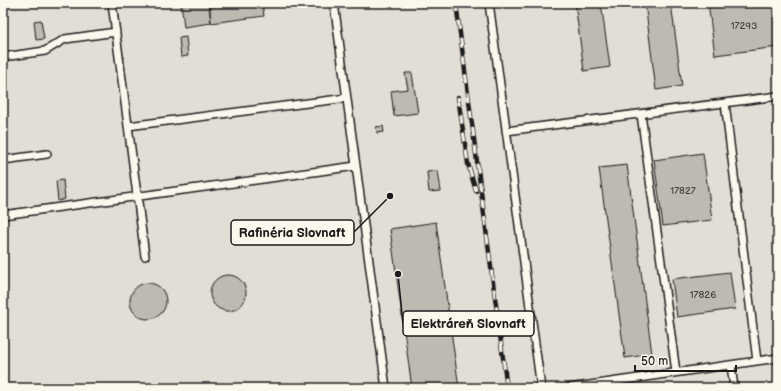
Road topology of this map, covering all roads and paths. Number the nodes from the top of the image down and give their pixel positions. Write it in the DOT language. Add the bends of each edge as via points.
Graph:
graph roads {
  1 [pos="112,3"];
  2 [pos="334,3"];
  3 [pos="489,3"];
  4 [pos="116,32"];
  5 [pos="3,57"];
  6 [pos="778,96"];
  7 [pos="347,98"];
  8 [pos="724,103"];
  9 [pos="641,114"];
  10 [pos="128,126"];
  11 [pos="506,131"];
  12 [pos="47,154"];
  13 [pos="3,160"];
  14 [pos="356,166"];
  15 [pos="137,196"];
  16 [pos="3,215"];
  17 [pos="145,256"];
  18 [pos="778,358"];
  19 [pos="757,361"];
  20 [pos="731,365"];
  21 [pos="676,372"];
  22 [pos="386,388"];
  23 [pos="541,388"];
  24 [pos="568,388"];
  25 [pos="734,388"];
  1 -- 4 [label="lane"];
  2 -- 7 [label="lane"];
  3 -- 11 [label="lane"];
  4 -- 5 [label="lane" via="65,38 45,51"];
  4 -- 10 [label="lane"];
  6 -- 8 [label="lane"];
  7 -- 10 [label="lane"];
  7 -- 14 [label="lane"];
  8 -- 9 [label="lane"];
  8 -- 19 [label="lane"];
  9 -- 11 [label="lane"];
  9 -- 21 [label="lane"];
  10 -- 15 [label="lane"];
  11 -- 23 [label="lane"];
  12 -- 13 [label="lane"];
  14 -- 15 [label="lane"];
  14 -- 22 [label="lane"];
  15 -- 16 [label="lane"];
  15 -- 17 [label="lane"];
  18 -- 19 [label="lane"];
  19 -- 20 [label="lane"];
  20 -- 21 [label="lane"];
  20 -- 25 [label="lane"];
  21 -- 24 [label="lane"];
}
